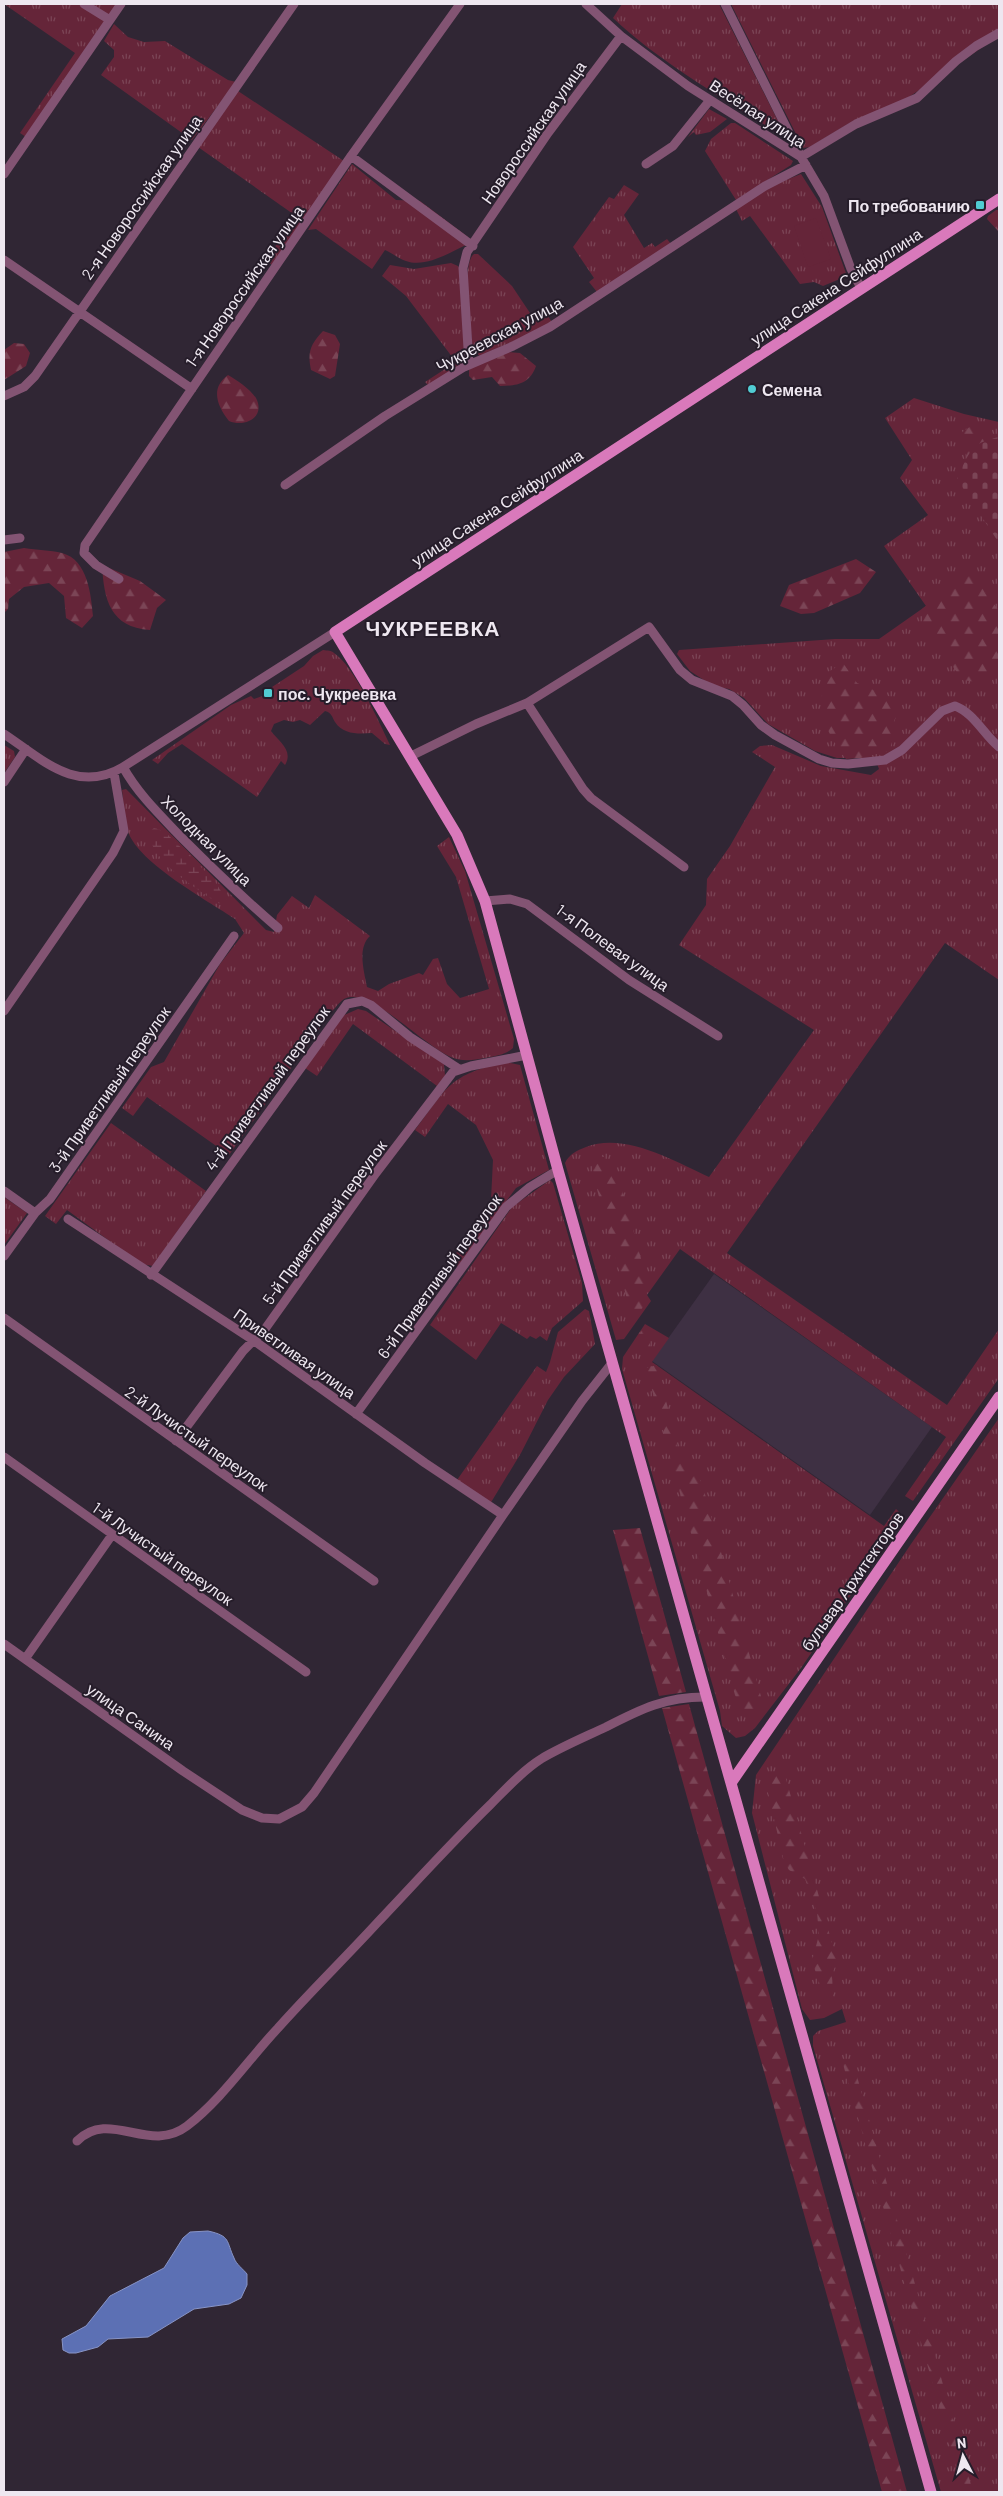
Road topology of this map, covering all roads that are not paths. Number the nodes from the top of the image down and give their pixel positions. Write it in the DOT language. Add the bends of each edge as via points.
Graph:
graph roads {
  1 [pos="84,4"];
  2 [pos="121,4"];
  3 [pos="294,4"];
  4 [pos="460,4"];
  5 [pos="586,4"];
  6 [pos="725,4"];
  7 [pos="110,20"];
  8 [pos="999,33"];
  9 [pos="621,36"];
  10 [pos="710,100"];
  11 [pos="351,156"];
  12 [pos="801,156"];
  13 [pos="646,164"];
  14 [pos="806,165"];
  15 [pos="4,174"];
  16 [pos="999,199"];
  17 [pos="473,246"];
  18 [pos="4,260"];
  19 [pos="861,288"];
  20 [pos="79,313"];
  21 [pos="469,364"];
  22 [pos="192,388"];
  23 [pos="4,396"];
  24 [pos="285,486"];
  25 [pos="20,538"];
  26 [pos="4,540"];
  27 [pos="119,579"];
  28 [pos="335,632"];
  29 [pos="527,704"];
  30 [pos="4,734"];
  31 [pos="999,747"];
  32 [pos="26,749"];
  33 [pos="410,756"];
  34 [pos="123,767"];
  35 [pos="114,772"];
  36 [pos="4,782"];
  37 [pos="684,867"];
  38 [pos="485,901"];
  39 [pos="278,928"];
  40 [pos="234,936"];
  41 [pos="4,1011"];
  42 [pos="718,1036"];
  43 [pos="527,1055"];
  44 [pos="459,1069"];
  45 [pos="558,1170"];
  46 [pos="4,1191"];
  47 [pos="35,1213"];
  48 [pos="68,1219"];
  49 [pos="4,1256"];
  50 [pos="151,1275"];
  51 [pos="4,1318"];
  52 [pos="253,1340"];
  53 [pos="612,1363"];
  54 [pos="999,1397"];
  55 [pos="356,1414"];
  56 [pos="176,1441"];
  57 [pos="4,1457"];
  58 [pos="503,1515"];
  59 [pos="112,1535"];
  60 [pos="374,1581"];
  61 [pos="4,1644"];
  62 [pos="26,1659"];
  63 [pos="306,1672"];
  64 [pos="706,1697"];
  65 [pos="731,1783"];
  66 [pos="77,2141"];
  67 [pos="931,2492"];
  1 -- 7 [label="street"];
  2 -- 7 [label="street"];
  3 -- 20 [label="street, 2-я Новороссийская улица"];
  4 -- 11 [label="street, 1-я Новороссийская улица"];
  5 -- 9 [label="street, Весёлая улица"];
  6 -- 12 [label="street"];
  7 -- 15 [label="street"];
  8 -- 12 [label="street" via="956,61 917,98 856,124"];
  9 -- 10 [label="street, Весёлая улица"];
  9 -- 17 [label="street, Новороссийская улица" via="548,133"];
  10 -- 12 [label="street, Весёлая улица"];
  10 -- 13 [label="street" via="674,146"];
  11 -- 17 [label="street"];
  11 -- 22 [label="street, 1-я Новороссийская улица"];
  12 -- 14 [label="street, Весёлая улица"];
  14 -- 19 [label="street, Весёлая улица" via="824,196 851,270"];
  14 -- 21 [label="street, Чукреевская улица" via="765,186 550,327"];
  16 -- 19 [label="main road, улица Сакена Сейфуллина"];
  17 -- 21 [label="street, Новороссийская улица" via="467,252 463,268"];
  18 -- 20 [label="street"];
  19 -- 28 [label="main road, улица Сакена Сейфуллина"];
  20 -- 22 [label="street"];
  20 -- 23 [label="street, 2-я Новороссийская улица" via="35,376 20,390"];
  21 -- 24 [label="street, Чукреевская улица" via="385,416"];
  22 -- 27 [label="street, 1-я Новороссийская улица" via="85,545 84,552 96,565"];
  25 -- 26 [label="street"];
  28 -- 33 [label="main road"];
  28 -- 34 [label="street, улица Сакена Сейфуллина"];
  29 -- 31 [label="street" via="649,628 680,670 692,680 732,696 761,725 819,759 848,764 885,760 902,750 942,711 955,706 966,710"];
  29 -- 33 [label="street"];
  29 -- 37 [label="street" via="587,794"];
  30 -- 32 [label="street, улица Сакена Сейфуллина"];
  32 -- 35 [label="street, улица Сакена Сейфуллина" via="64,774 90,778"];
  32 -- 36 [label="street"];
  33 -- 38 [label="main road" via="457,835"];
  34 -- 35 [label="street, улица Сакена Сейфуллина"];
  34 -- 39 [label="street, Холодная улица" via="149,804 218,874"];
  35 -- 41 [label="street" via="124,831"];
  38 -- 42 [label="street, 1-я Полевая улица" via="510,900 527,904 629,980"];
  38 -- 43 [label="main road"];
  40 -- 47 [label="street, 3-й Приветливый переулок" via="50,1199"];
  43 -- 44 [label="street"];
  43 -- 45 [label="main road"];
  44 -- 50 [label="street, 4-й Приветливый переулок" via="410,1037 372,1005 362,1001 347,1004"];
  44 -- 52 [label="street, 5-й Приветливый переулок" via="453,1072 376,1173 265,1329"];
  45 -- 53 [label="main road"];
  45 -- 55 [label="street, 6-й Приветливый переулок" via="506,1207"];
  46 -- 47 [label="street"];
  47 -- 49 [label="street, 3-й Приветливый переулок"];
  48 -- 50 [label="street, Приветливая улица"];
  50 -- 52 [label="street, Приветливая улица"];
  51 -- 56 [label="street, 2-й Лучистый переулок"];
  52 -- 55 [label="street, Приветливая улица"];
  52 -- 56 [label="street, 5-й Приветливый переулок"];
  53 -- 58 [label="street, улица Санина"];
  53 -- 64 [label="main road"];
  54 -- 65 [label="main road, бульвар Архитекторов"];
  55 -- 58 [label="street, Приветливая улица"];
  56 -- 60 [label="street, 2-й Лучистый переулок"];
  57 -- 59 [label="street, 1-й Лучистый переулок"];
  58 -- 62 [label="street, улица Санина" via="314,1793 302,1807 279,1819 262,1818 242,1810"];
  59 -- 62 [label="street"];
  59 -- 63 [label="street, 1-й Лучистый переулок"];
  61 -- 62 [label="street, улица Санина"];
  64 -- 65 [label="main road"];
  64 -- 66 [label="street" via="671,1698 646,1707 541,1760 518,1778 460,1833 278,2026 209,2107 186,2127 151,2137 112,2128 96,2128"];
  65 -- 67 [label="main road"];
}
